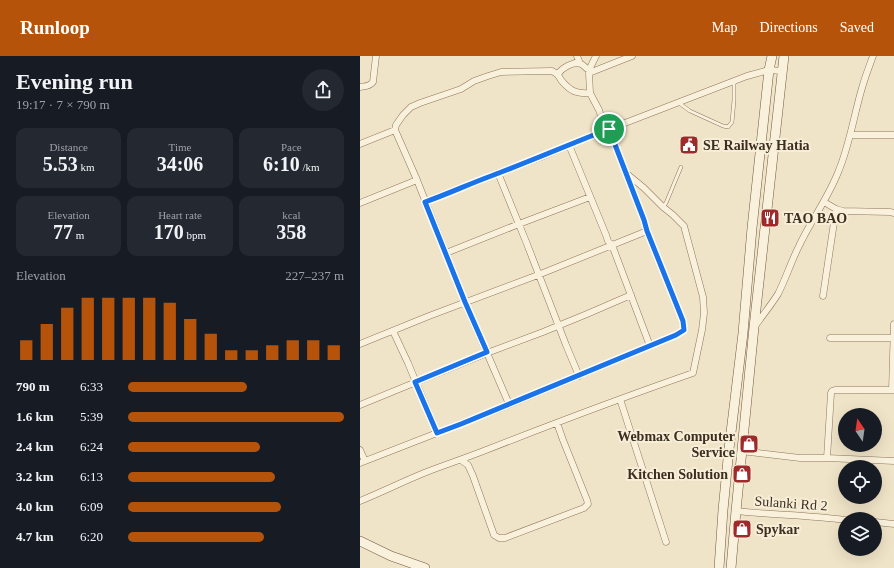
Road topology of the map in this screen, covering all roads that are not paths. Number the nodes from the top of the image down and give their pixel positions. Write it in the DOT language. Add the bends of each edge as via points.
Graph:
graph roads {
  1 [pos="376,56"];
  2 [pos="577,56"];
  3 [pos="596,56"];
  4 [pos="632,56"];
  5 [pos="772,56"];
  6 [pos="784,56"];
  7 [pos="872,56"];
  8 [pos="575,64"];
  9 [pos="769,70"];
  10 [pos="782,71"];
  11 [pos="589,72"];
  12 [pos="558,74"];
  13 [pos="734,82"];
  14 [pos="360,87"];
  15 [pos="590,93"];
  16 [pos="678,102"];
  17 [pos="609,129"];
  18 [pos="395,130"];
  19 [pos="850,135"];
  20 [pos="894,135"];
  21 [pos="360,144"];
  22 [pos="569,145"];
  23 [pos="681,167"];
  24 [pos="498,173"];
  25 [pos="626,173"];
  26 [pos="417,180"];
  27 [pos="590,197"];
  28 [pos="425,202"];
  29 [pos="824,202"];
  30 [pos="360,203"];
  31 [pos="663,207"];
  32 [pos="836,209"];
  33 [pos="894,213"];
  34 [pos="519,224"];
  35 [pos="647,231"];
  36 [pos="612,245"];
  37 [pos="446,253"];
  38 [pos="538,275"];
  39 [pos="631,295"];
  40 [pos="823,296"];
  41 [pos="465,302"];
  42 [pos="894,324"];
  43 [pos="558,325"];
  44 [pos="754,327"];
  45 [pos="393,330"];
  46 [pos="830,338"];
  47 [pos="894,338"];
  48 [pos="360,344"];
  49 [pos="650,346"];
  50 [pos="487,352"];
  51 [pos="579,376"];
  52 [pos="415,382"];
  53 [pos="893,390"];
  54 [pos="620,399"];
  55 [pos="360,404"];
  56 [pos="509,404"];
  57 [pos="557,423"];
  58 [pos="437,433"];
  59 [pos="360,450"];
  60 [pos="741,451"];
  61 [pos="827,458"];
  62 [pos="461,460"];
  63 [pos="894,461"];
  64 [pos="362,462"];
  65 [pos="360,501"];
  66 [pos="736,511"];
  67 [pos="838,519"];
  68 [pos="882,523"];
  69 [pos="894,524"];
  70 [pos="360,541"];
  71 [pos="666,542"];
  72 [pos="425,568"];
  73 [pos="720,568"];
  74 [pos="731,568"];
  1 -- 14 [label="street" via="371,85"];
  2 -- 8 [label="street" via="579,61"];
  3 -- 11 [label="street"];
  4 -- 11 [label="street"];
  5 -- 9 [label="main road"];
  6 -- 10 [label="main road"];
  7 -- 19 [label="street"];
  8 -- 11 [label="street" via="582,64"];
  8 -- 12 [label="street"];
  9 -- 10 [label="street"];
  9 -- 13 [label="street"];
  9 -- 73 [label="main road" via="729,449"];
  10 -- 44 [label="main road"];
  11 -- 15 [label="street"];
  12 -- 15 [label="street" via="573,91"];
  12 -- 18 [label="street" via="552,71 501,72 488,76 411,107 396,125"];
  13 -- 16 [label="street"];
  13 -- 16 [label="lane" via="732,122 728,127 690,111"];
  15 -- 17 [label="street" via="604,125"];
  16 -- 17 [label="street"];
  17 -- 22 [label="street"];
  17 -- 25 [label="street"];
  18 -- 21 [label="street"];
  18 -- 26 [label="street"];
  19 -- 20 [label="street"];
  19 -- 29 [label="street" via="838,172"];
  22 -- 24 [label="street"];
  22 -- 27 [label="street"];
  23 -- 31 [label="lane"];
  24 -- 28 [label="street"];
  24 -- 34 [label="street"];
  25 -- 31 [label="street"];
  25 -- 35 [label="street"];
  26 -- 28 [label="street"];
  26 -- 30 [label="street"];
  27 -- 34 [label="street"];
  27 -- 36 [label="street"];
  28 -- 37 [label="street"];
  29 -- 32 [label="street"];
  29 -- 44 [label="street" via="799,245 778,293"];
  31 -- 54 [label="street" via="684,226 703,297 702,330 693,373"];
  32 -- 33 [label="street"];
  32 -- 40 [label="street"];
  34 -- 37 [label="street"];
  34 -- 38 [label="street"];
  35 -- 36 [label="street"];
  35 -- 49 [label="street" via="683,321 684,330"];
  36 -- 38 [label="street"];
  36 -- 39 [label="street"];
  37 -- 41 [label="street"];
  38 -- 41 [label="street"];
  38 -- 43 [label="street"];
  39 -- 43 [label="street"];
  39 -- 49 [label="street"];
  41 -- 45 [label="street"];
  41 -- 50 [label="street"];
  42 -- 47 [label="street"];
  43 -- 50 [label="street"];
  43 -- 51 [label="street"];
  44 -- 60 [label="main road"];
  45 -- 48 [label="street"];
  45 -- 52 [label="street"];
  46 -- 47 [label="street"];
  47 -- 53 [label="street"];
  49 -- 51 [label="street"];
  50 -- 52 [label="street"];
  50 -- 56 [label="street"];
  51 -- 56 [label="street"];
  52 -- 55 [label="street"];
  52 -- 58 [label="street"];
  53 -- 61 [label="street" via="832,391"];
  54 -- 57 [label="street"];
  54 -- 71 [label="street"];
  56 -- 58 [label="street"];
  57 -- 62 [label="street"];
  57 -- 62 [label="street" via="588,504 584,508 538,526 505,538 494,535 473,476 468,465"];
  58 -- 64 [label="street"];
  59 -- 64 [label="street"];
  60 -- 61 [label="street" via="800,458"];
  60 -- 66 [label="main road"];
  61 -- 63 [label="street"];
  62 -- 65 [label="street"];
  66 -- 67 [label="street, Sulanki Rd 2"];
  66 -- 74 [label="main road"];
  68 -- 69 [label="street"];
  70 -- 72 [label="main road"];
}
